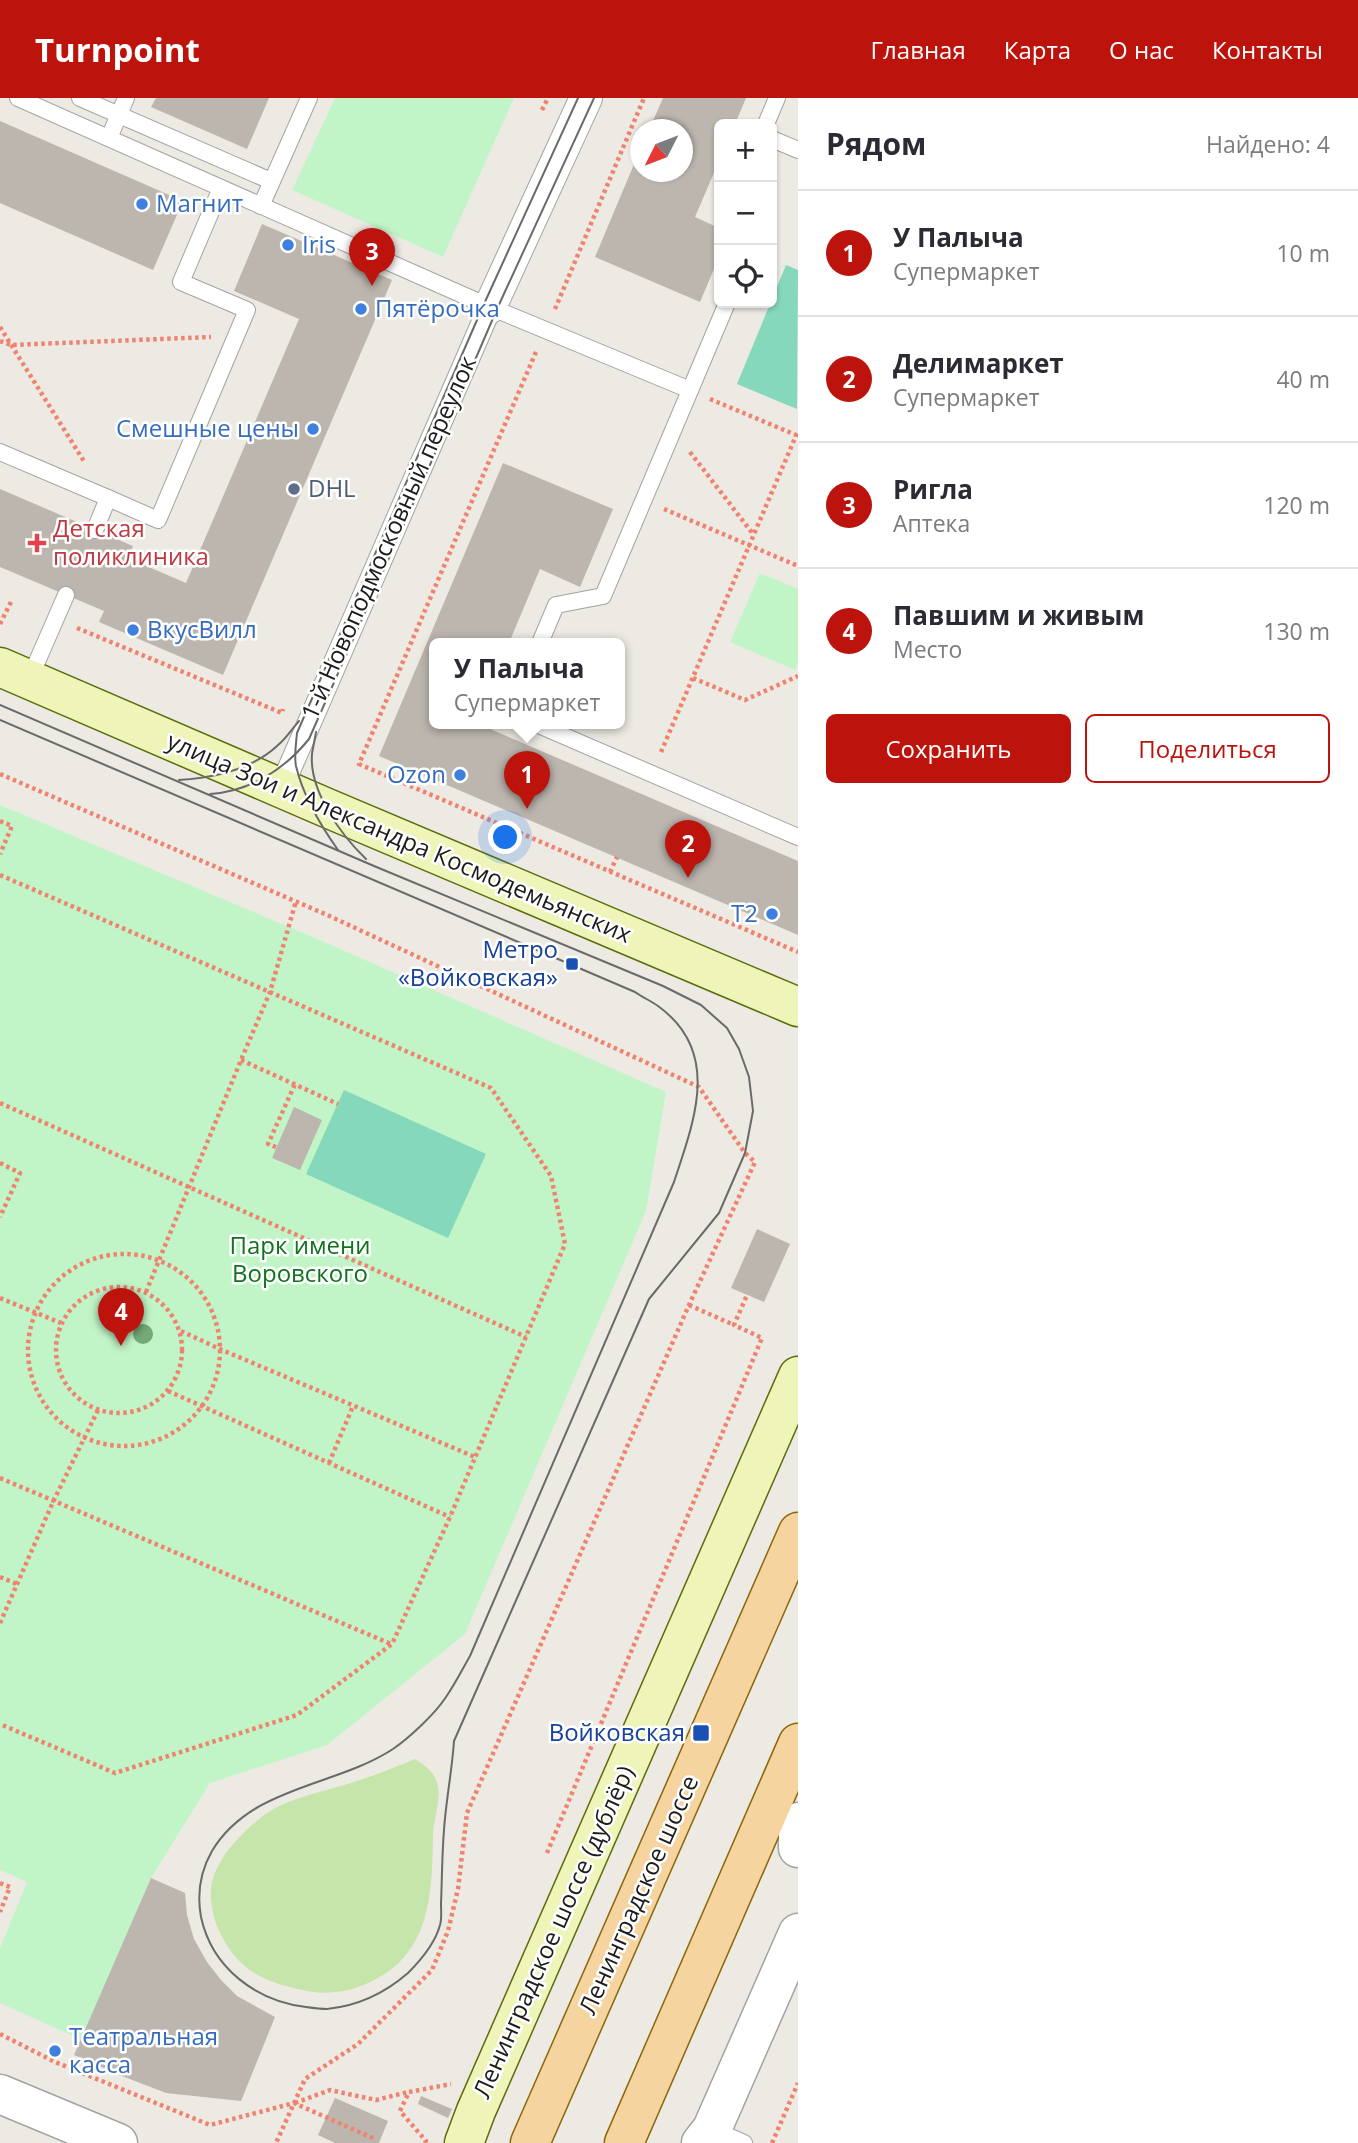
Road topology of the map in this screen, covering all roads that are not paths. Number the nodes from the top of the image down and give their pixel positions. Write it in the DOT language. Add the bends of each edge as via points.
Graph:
graph roads {
  1 [pos="18,98"];
  2 [pos="80,98"];
  3 [pos="126,98"];
  4 [pos="309,98"];
  5 [pos="586,98"];
  6 [pos="777,98"];
  7 [pos="119,115"];
  8 [pos="768,119"];
  9 [pos="109,138"];
  10 [pos="777,141"];
  11 [pos="798,150"];
  12 [pos="271,181"];
  13 [pos="221,188"];
  14 [pos="261,205"];
  15 [pos="490,307"];
  16 [pos="725,308"];
  17 [pos="690,390"];
  18 [pos="0,452"];
  19 [pos="108,498"];
  20 [pos="95,530"];
  21 [pos="66,595"];
  22 [pos="542,638"];
  23 [pos="15,673"];
  24 [pos="548,729"];
  25 [pos="281,788"];
  26 [pos="798,837"];
  27 [pos="798,1007"];
  28 [pos="798,1376"];
  29 [pos="798,1532"];
  30 [pos="798,1743"];
  31 [pos="798,1822"];
  32 [pos="798,1848"];
  33 [pos="794,1945"];
  34 [pos="0,2094"];
  35 [pos="463,2120"];
  36 [pos="719,2138"];
  37 [pos="118,2143"];
  38 [pos="530,2143"];
  39 [pos="624,2143"];
  1 -- 9 [label="lane"];
  2 -- 7 [label="lane"];
  3 -- 7 [label="lane"];
  4 -- 12 [label="lane"];
  5 -- 15 [label="street, 1-й Новоподмосковный переулок"];
  6 -- 8 [label="lane"];
  7 -- 9 [label="lane"];
  7 -- 12 [label="lane"];
  9 -- 13 [label="lane"];
  10 -- 11 [label="lane"];
  12 -- 14 [label="lane"];
  13 -- 14 [label="lane"];
  13 -- 19 [label="lane" via="181,282 247,310 158,520"];
  14 -- 15 [label="lane"];
  15 -- 17 [label="lane"];
  15 -- 25 [label="street, 1-й Новоподмосковный переулок"];
  16 -- 17 [label="lane"];
  17 -- 22 [label="lane" via="603,596 556,605"];
  18 -- 19 [label="lane"];
  19 -- 20 [label="lane"];
  21 -- 23 [label="lane" via="56,619"];
  23 -- 25 [label="main road, улица Зои и Александра Космодемьянских"];
  24 -- 26 [label="lane"];
  25 -- 27 [label="main road, улица Зои и Александра Космодемьянских"];
  28 -- 35 [label="main road, Ленинградское шоссе (дублёр)"];
  29 -- 38 [label="main road, Ленинградское шоссе"];
  30 -- 39 [label="main road"];
  31 -- 32 [label="street"];
  33 -- 36 [label="street"];
  34 -- 37 [label="street"];
}
